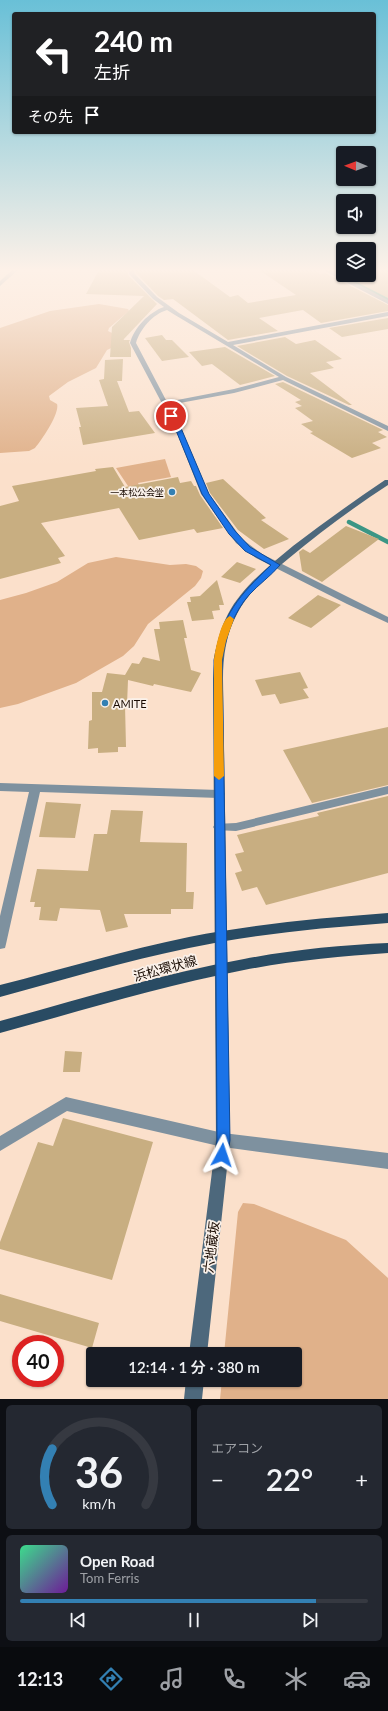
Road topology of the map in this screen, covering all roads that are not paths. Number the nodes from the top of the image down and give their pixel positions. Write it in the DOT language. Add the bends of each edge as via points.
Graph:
graph roads {
  1 [pos="135,335"];
  2 [pos="212,335"];
  3 [pos="273,335"];
  4 [pos="226,344"];
  5 [pos="284,378"];
  6 [pos="165,404"];
  7 [pos="388,429"];
  8 [pos="388,482"];
  9 [pos="276,565"];
  10 [pos="388,620"];
  11 [pos="0,787"];
  12 [pos="35,788"];
  13 [pos="388,790"];
  14 [pos="219,794"];
  15 [pos="220,827"];
  16 [pos="388,918"];
  17 [pos="220,937"];
  18 [pos="0,944"];
  19 [pos="388,948"];
  20 [pos="221,970"];
  21 [pos="0,991"];
  22 [pos="0,1027"];
  23 [pos="224,1140"];
  24 [pos="0,1144"];
  25 [pos="388,1161"];
  26 [pos="199,1347"];
  27 [pos="194,1387"];
  28 [pos="193,1399"];
  1 -- 6 [label="street" via="133,343"];
  2 -- 4 [label="street"];
  3 -- 4 [label="street"];
  4 -- 5 [label="street"];
  5 -- 6 [label="street" via="234,391"];
  5 -- 7 [label="street"];
  6 -- 9 [label="street" via="178,428 205,494 229,529 248,549"];
  8 -- 9 [label="street, 六地蔵坂" via="327,523"];
  9 -- 10 [label="street"];
  9 -- 14 [label="street, 六地蔵坂" via="246,594 227,624 221,641 218,660"];
  11 -- 12 [label="street"];
  12 -- 14 [label="street"];
  12 -- 18 [label="street"];
  13 -- 15 [label="street" via="236,827"];
  14 -- 15 [label="street, 六地蔵坂"];
  15 -- 17 [label="street, 六地蔵坂"];
  16 -- 17 [label="main road, 浜松環状線" via="332,921"];
  17 -- 20 [label="street, 六地蔵坂"];
  17 -- 21 [label="main road, 浜松環状線" via="160,949"];
  19 -- 20 [label="main road, 浜松環状線" via="311,954"];
  20 -- 22 [label="main road, 浜松環状線" via="196,974"];
  20 -- 23 [label="street, 六地蔵坂"];
  23 -- 24 [label="street" via="66,1104"];
  23 -- 25 [label="street"];
  23 -- 26 [label="street, 六地蔵坂"];
  27 -- 28 [label="street"];
}
